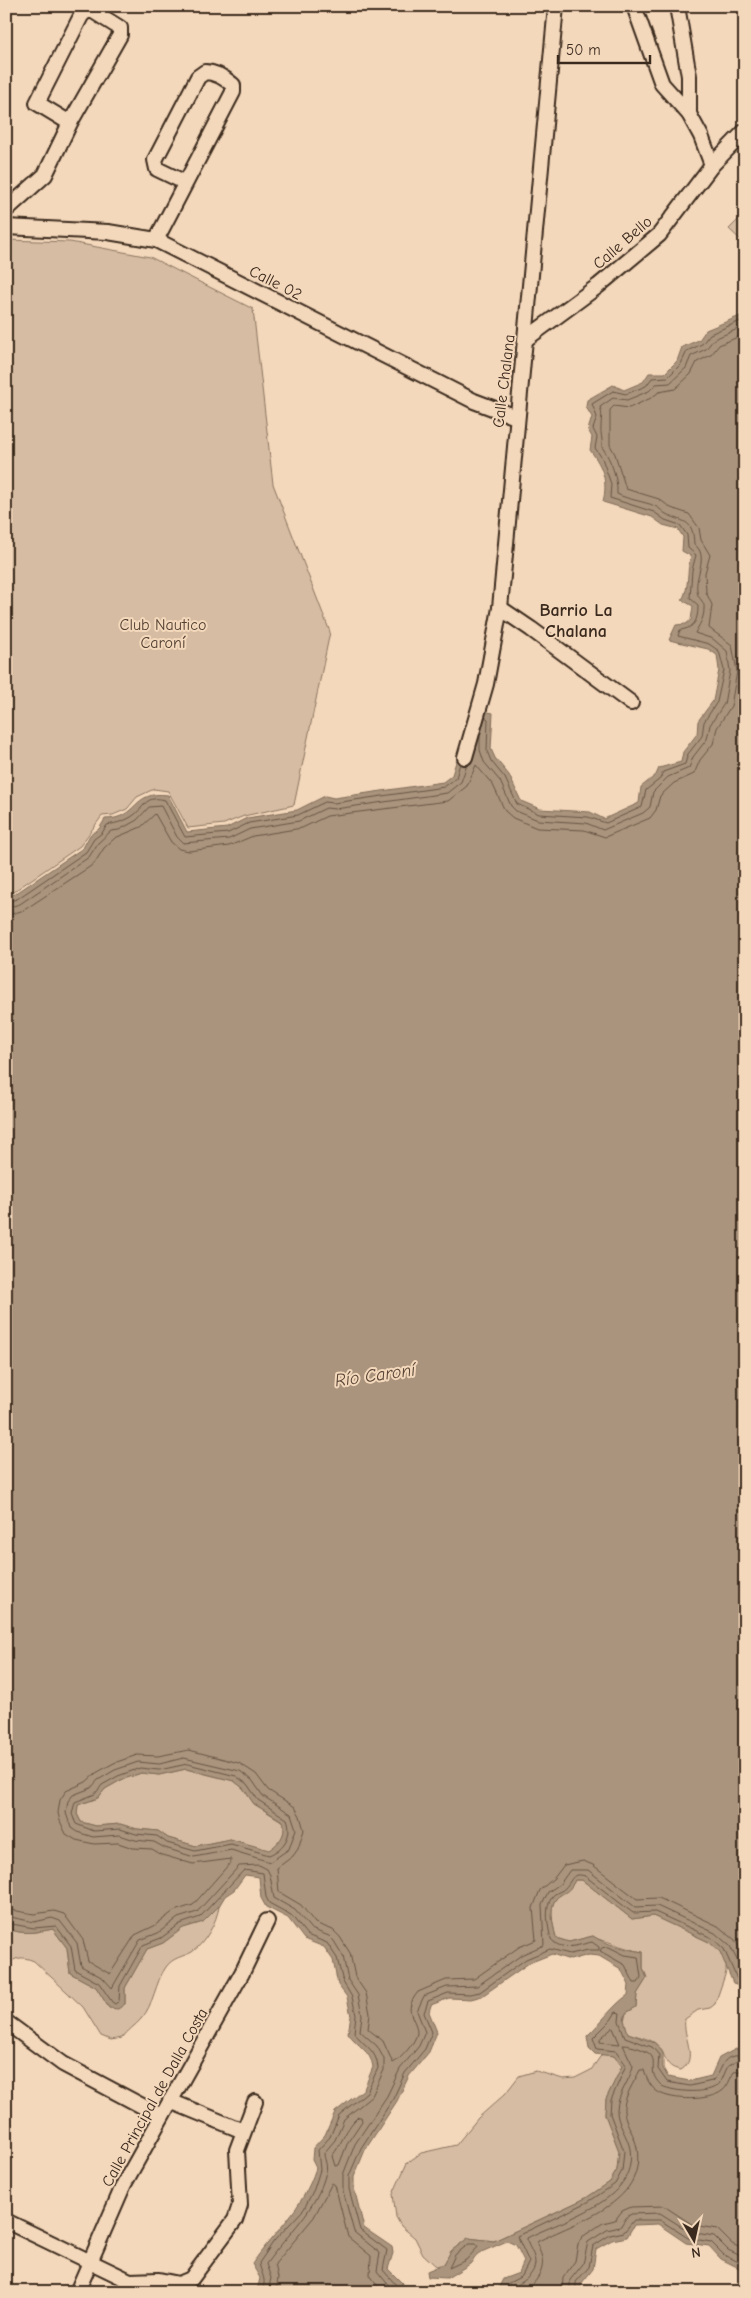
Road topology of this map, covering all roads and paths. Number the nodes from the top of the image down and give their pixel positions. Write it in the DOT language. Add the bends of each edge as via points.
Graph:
graph roads {
  1 [pos="556,6"];
  2 [pos="677,6"];
  3 [pos="635,7"];
  4 [pos="689,114"];
  5 [pos="70,122"];
  6 [pos="745,131"];
  7 [pos="712,165"];
  8 [pos="184,182"];
  9 [pos="6,210"];
  10 [pos="6,227"];
  11 [pos="156,240"];
  12 [pos="526,339"];
  13 [pos="516,417"];
  14 [pos="500,608"];
  15 [pos="631,703"];
  16 [pos="465,757"];
  17 [pos="267,1921"];
  18 [pos="6,2022"];
  19 [pos="170,2101"];
  20 [pos="255,2102"];
  21 [pos="161,2116"];
  22 [pos="243,2131"];
  23 [pos="6,2221"];
  24 [pos="90,2262"];
  25 [pos="77,2292"];
  1 -- 12 [label="street, Calle Chalana"];
  2 -- 4 [label="street" via="689,76"];
  3 -- 4 [label="street" via="662,84"];
  4 -- 7 [label="street"];
  5 -- 5 [label="street" via="120,35 120,28 93,11 86,11 80,16 37,103"];
  5 -- 9 [label="street" via="45,174"];
  6 -- 7 [label="street, Calle Bello"];
  7 -- 12 [label="street, Calle Bello" via="659,235 598,286"];
  8 -- 8 [label="street" via="233,92 233,85 228,80 210,72 198,77 154,160 157,169"];
  8 -- 11 [label="street"];
  10 -- 11 [label="street, Calle 02" via="108,232"];
  11 -- 13 [label="street, Calle 02" via="474,401"];
  12 -- 13 [label="street, Calle Chalana"];
  13 -- 14 [label="street, Calle Chalana"];
  14 -- 15 [label="street"];
  14 -- 16 [label="street, Calle Chalana" via="486,684"];
  17 -- 19 [label="street, Calle Principal de Dalla Costa" via="242,1974"];
  18 -- 21 [label="street" via="63,2064"];
  19 -- 21 [label="street, Calle Principal de Dalla Costa"];
  19 -- 22 [label="street"];
  20 -- 22 [label="street"];
  21 -- 24 [label="street, Calle Principal de Dalla Costa" via="124,2184"];
  22 -- 24 [label="street" via="236,2161 240,2205 236,2220 191,2279 174,2284 159,2280 130,2281"];
  23 -- 24 [label="street"];
  24 -- 25 [label="street, Calle Principal de Dalla Costa"];
}
